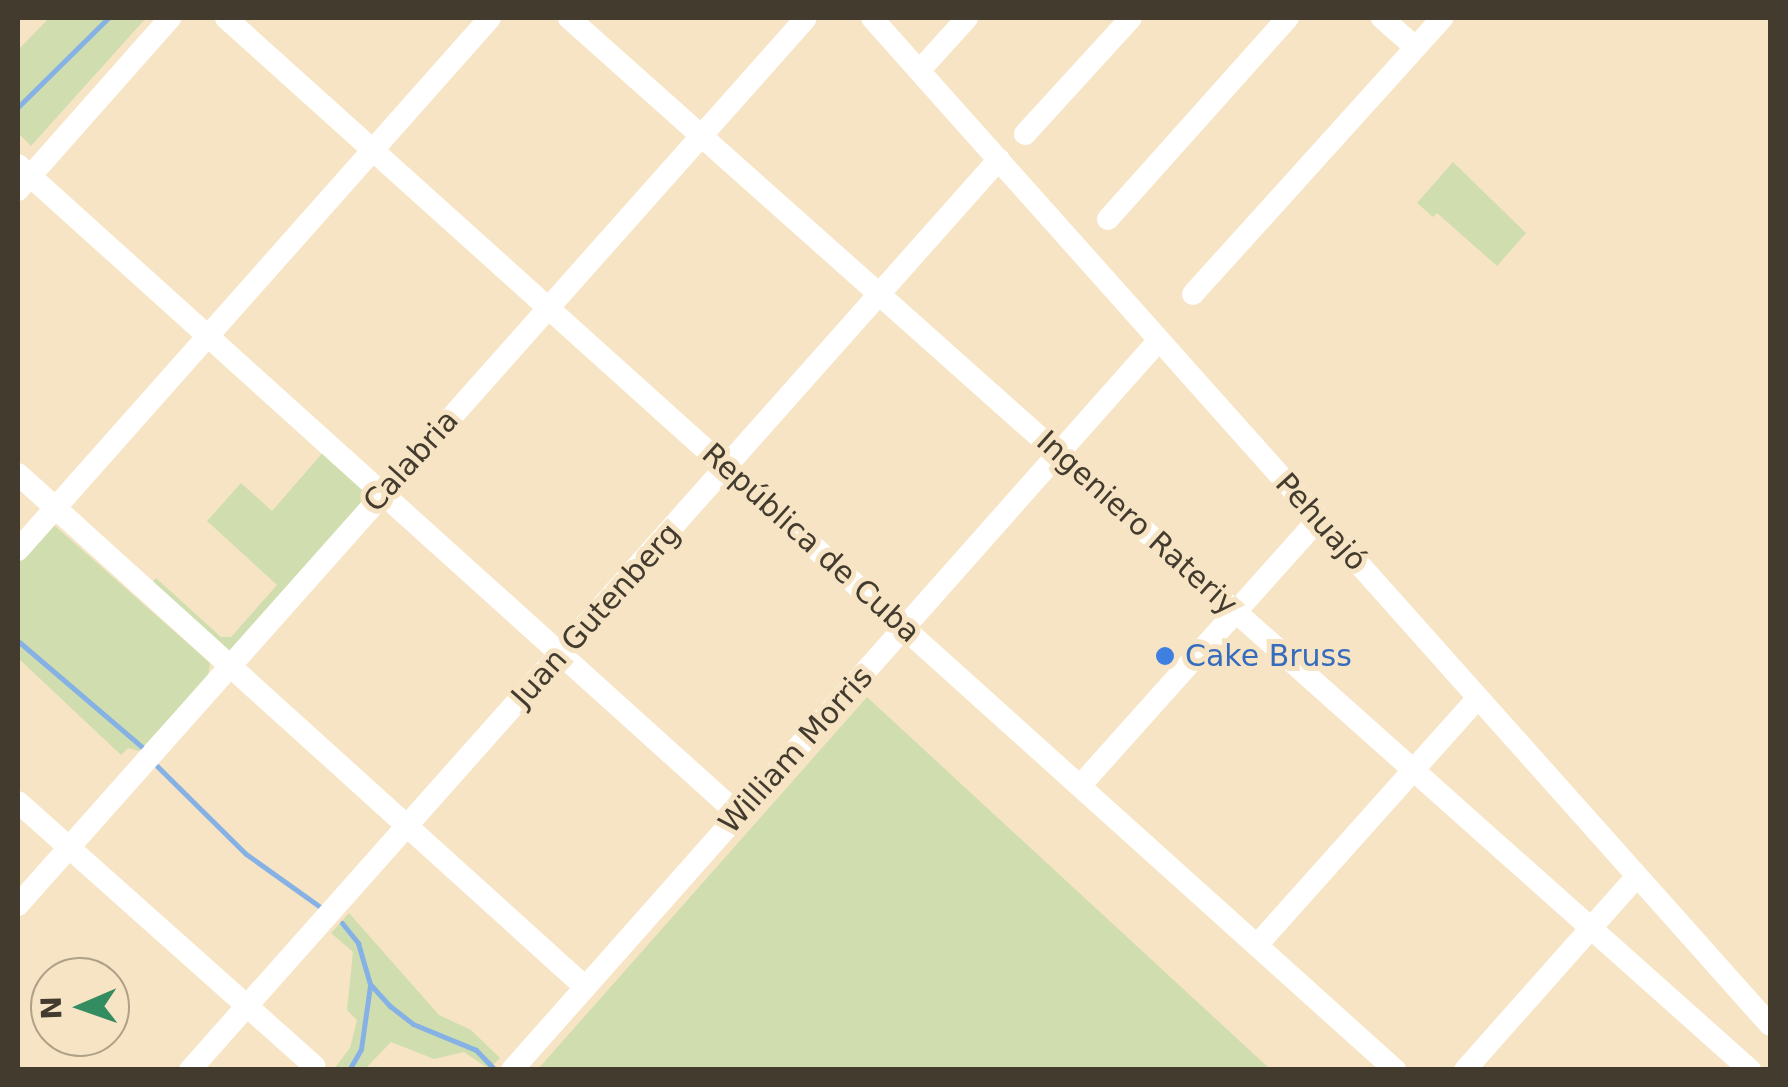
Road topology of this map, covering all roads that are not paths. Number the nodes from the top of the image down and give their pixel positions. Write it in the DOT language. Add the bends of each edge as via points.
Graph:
graph roads {
  1 [pos="170,18"];
  2 [pos="226,18"];
  3 [pos="490,18"];
  4 [pos="569,18"];
  5 [pos="806,18"];
  6 [pos="872,18"];
  7 [pos="967,18"];
  8 [pos="1131,18"];
  9 [pos="1288,18"];
  10 [pos="1382,18"];
  11 [pos="1442,18"];
  12 [pos="1415,47"];
  13 [pos="920,70"];
  14 [pos="1025,134"];
  15 [pos="701,136"];
  16 [pos="373,150"];
  17 [pos="999,159"];
  18 [pos="22,177"];
  19 [pos="1108,219"];
  20 [pos="1194,294"];
  21 [pos="880,295"];
  22 [pos="548,307"];
  23 [pos="207,336"];
  24 [pos="1159,340"];
  25 [pos="1058,454"];
  26 [pos="726,468"];
  27 [pos="18,474"];
  28 [pos="383,493"];
  29 [pos="54,508"];
  30 [pos="1319,519"];
  31 [pos="18,550"];
  32 [pos="1236,612"];
  33 [pos="904,628"];
  34 [pos="561,655"];
  35 [pos="229,666"];
  36 [pos="1478,698"];
  37 [pos="1414,770"];
  38 [pos="1080,786"];
  39 [pos="18,802"];
  40 [pos="738,814"];
  41 [pos="407,826"];
  42 [pos="69,847"];
  43 [pos="1637,876"];
  44 [pos="18,905"];
  45 [pos="1591,928"];
  46 [pos="1258,945"];
  47 [pos="585,987"];
  48 [pos="247,1006"];
  49 [pos="1770,1026"];
  50 [pos="1770,1055"];
  51 [pos="314,1066"];
  52 [pos="190,1070"];
  53 [pos="512,1070"];
  54 [pos="1396,1070"];
  55 [pos="1465,1070"];
  56 [pos="1754,1070"];
  1 -- 18 [label="street"];
  2 -- 16 [label="street, República de Cuba"];
  3 -- 16 [label="street"];
  4 -- 15 [label="street, Ingeniero Rateriy"];
  5 -- 15 [label="street, Calabria"];
  6 -- 13 [label="street, Pehuajó"];
  7 -- 13 [label="street"];
  8 -- 14 [label="street"];
  9 -- 19 [label="street"];
  10 -- 12 [label="street"];
  11 -- 12 [label="street"];
  12 -- 20 [label="street"];
  13 -- 17 [label="street, Pehuajó"];
  15 -- 21 [label="street, Ingeniero Rateriy"];
  15 -- 22 [label="street, Calabria"];
  16 -- 22 [label="street, República de Cuba"];
  16 -- 23 [label="street"];
  17 -- 21 [label="street, Juan Gutenberg"];
  17 -- 24 [label="street, Pehuajó"];
  18 -- 23 [label="street"];
  21 -- 25 [label="street, Ingeniero Rateriy"];
  21 -- 26 [label="street, Juan Gutenberg"];
  22 -- 26 [label="street, República de Cuba"];
  22 -- 28 [label="street, Calabria"];
  23 -- 28 [label="street"];
  23 -- 29 [label="street"];
  24 -- 25 [label="street, William Morris"];
  24 -- 30 [label="street, Pehuajó"];
  25 -- 32 [label="street, Ingeniero Rateriy"];
  25 -- 33 [label="street, William Morris"];
  26 -- 33 [label="street, República de Cuba"];
  26 -- 34 [label="street, Juan Gutenberg"];
  27 -- 29 [label="street"];
  28 -- 34 [label="street"];
  28 -- 35 [label="street, Calabria"];
  29 -- 31 [label="street"];
  29 -- 35 [label="street"];
  30 -- 32 [label="street"];
  30 -- 36 [label="street, Pehuajó"];
  32 -- 37 [label="street, Ingeniero Rateriy"];
  32 -- 38 [label="street"];
  33 -- 38 [label="street, República de Cuba"];
  33 -- 40 [label="street, William Morris"];
  34 -- 40 [label="street"];
  34 -- 41 [label="street, Juan Gutenberg"];
  35 -- 41 [label="street"];
  35 -- 42 [label="street, Calabria"];
  36 -- 37 [label="street"];
  36 -- 43 [label="street, Pehuajó"];
  37 -- 45 [label="street, Ingeniero Rateriy"];
  37 -- 46 [label="street"];
  38 -- 46 [label="street, República de Cuba"];
  39 -- 42 [label="street"];
  40 -- 47 [label="street, William Morris"];
  41 -- 47 [label="street"];
  41 -- 48 [label="street, Juan Gutenberg"];
  42 -- 44 [label="street, Calabria"];
  42 -- 48 [label="street"];
  43 -- 45 [label="street"];
  43 -- 49 [label="street, Pehuajó"];
  45 -- 55 [label="street"];
  45 -- 56 [label="street, Ingeniero Rateriy"];
  46 -- 54 [label="street, República de Cuba"];
  47 -- 53 [label="street, William Morris"];
  48 -- 51 [label="street"];
  48 -- 52 [label="street, Juan Gutenberg"];
  50 -- 56 [label="street"];
}
